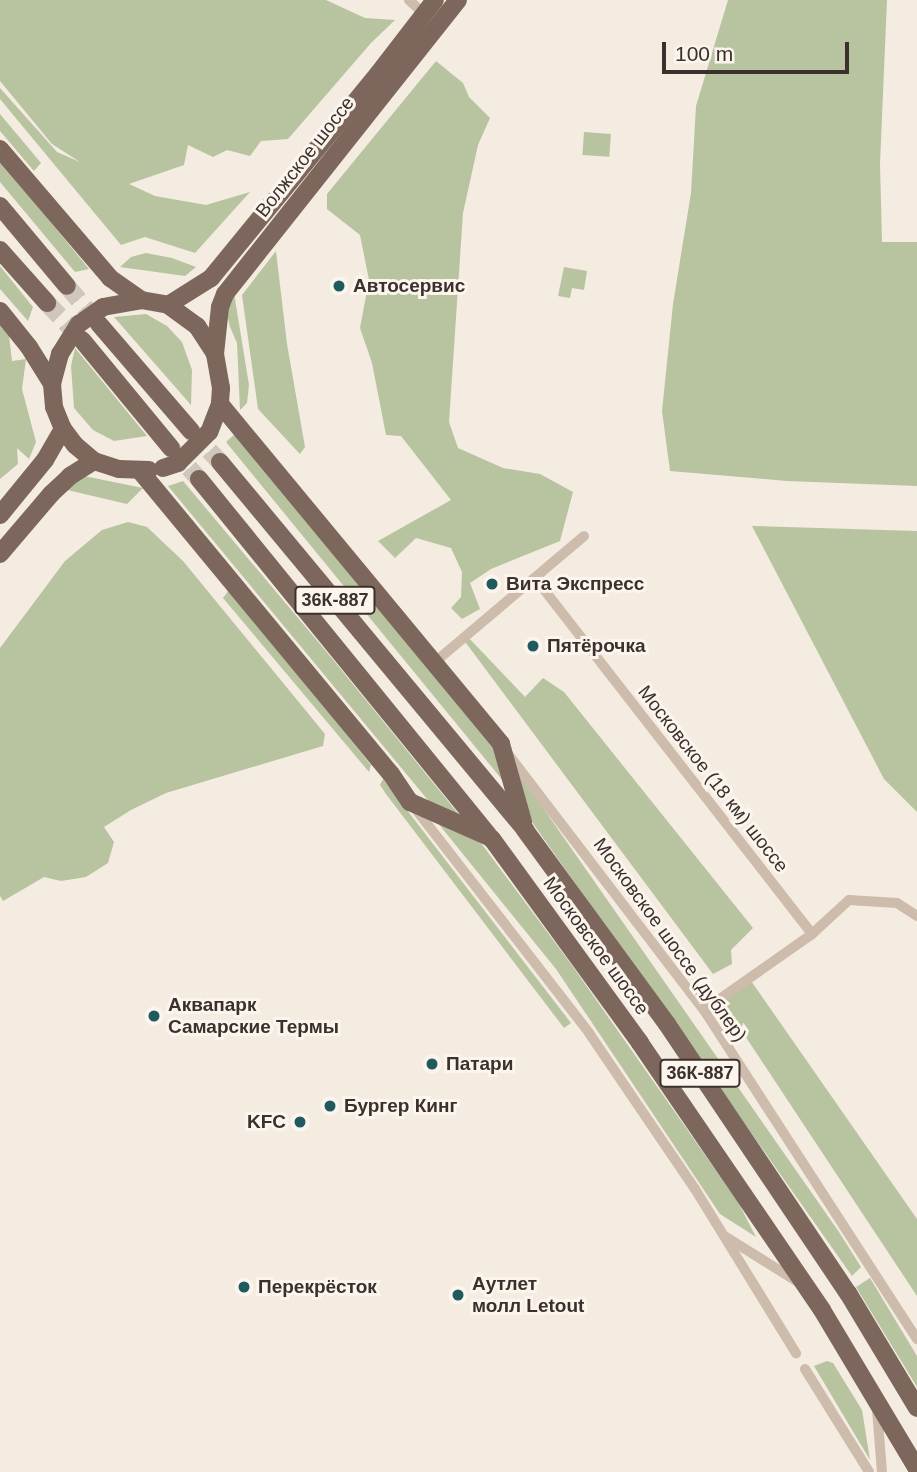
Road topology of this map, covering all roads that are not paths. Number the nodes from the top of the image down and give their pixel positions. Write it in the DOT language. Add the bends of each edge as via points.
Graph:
graph roads {
  1 [pos="408,0"];
  2 [pos="458,0"];
  3 [pos="429,7"];
  4 [pos="0,149"];
  5 [pos="0,206"];
  6 [pos="0,250"];
  7 [pos="67,286"];
  8 [pos="141,300"];
  9 [pos="47,303"];
  10 [pos="168,305"];
  11 [pos="0,311"];
  12 [pos="101,316"];
  13 [pos="82,340"];
  14 [pos="215,354"];
  15 [pos="52,384"];
  16 [pos="220,404"];
  17 [pos="62,429"];
  18 [pos="200,432"];
  19 [pos="171,448"];
  20 [pos="94,461"];
  21 [pos="220,462"];
  22 [pos="141,472"];
  23 [pos="199,479"];
  24 [pos="0,515"];
  25 [pos="584,536"];
  26 [pos="0,554"];
  27 [pos="535,578"];
  28 [pos="435,662"];
  29 [pos="501,744"];
  30 [pos="410,802"];
  31 [pos="525,830"];
  32 [pos="492,839"];
  33 [pos="917,916"];
  34 [pos="813,934"];
  35 [pos="704,1010"];
  36 [pos="724,1235"];
  37 [pos="807,1288"];
  38 [pos="865,1322"];
  39 [pos="837,1337"];
  40 [pos="917,1339"];
  41 [pos="796,1353"];
  42 [pos="805,1369"];
  43 [pos="876,1399"];
  44 [pos="917,1408"];
  45 [pos="917,1469"];
  46 [pos="869,1472"];
  47 [pos="882,1472"];
  1 -- 3 [label="street"];
  2 -- 14 [label="main road, Волжское шоссе" via="225,294"];
  3 -- 10 [label="main road, Волжское шоссе" via="211,278"];
  4 -- 8 [label="main road" via="110,278"];
  5 -- 7 [label="main road"];
  6 -- 9 [label="main road"];
  8 -- 10 [label="main road"];
  8 -- 12 [label="main road"];
  10 -- 14 [label="main road" via="197,326"];
  11 -- 15 [label="main road"];
  12 -- 15 [label="main road, bridge" via="79,324 60,354"];
  12 -- 18 [label="main road"];
  13 -- 19 [label="main road"];
  14 -- 16 [label="main road"];
  15 -- 17 [label="main road"];
  16 -- 18 [label="main road"];
  16 -- 28 [label="main road"];
  17 -- 20 [label="main road"];
  17 -- 24 [label="main road" via="45,460"];
  18 -- 22 [label="main road, bridge" via="178,463"];
  20 -- 22 [label="main road"];
  20 -- 26 [label="main road" via="51,494"];
  21 -- 31 [label="main road, Московское шоссе / 36К-887"];
  22 -- 30 [label="main road"];
  23 -- 32 [label="main road, Московское шоссе / 36К-887"];
  25 -- 27 [label="street"];
  27 -- 28 [label="street"];
  27 -- 34 [label="street, Московское (18 км) шоссе"];
  28 -- 29 [label="main road"];
  29 -- 31 [label="main road"];
  29 -- 35 [label="street, Московское шоссе (дублер)"];
  30 -- 32 [label="main road"];
  30 -- 36 [label="street" via="589,1033"];
  31 -- 38 [label="main road, Московское шоссе / 36К-887" via="667,1024"];
  32 -- 37 [label="main road, Московское шоссе / 36К-887" via="640,1043"];
  33 -- 34 [label="street" via="897,903 849,900"];
  34 -- 35 [label="street"];
  35 -- 40 [label="street, Московское шоссе (дублер)"];
  36 -- 37 [label="street"];
  36 -- 41 [label="street"];
  37 -- 39 [label="main road, Московское шоссе / 36К-887"];
  38 -- 39 [label="main road"];
  38 -- 44 [label="main road, Московское шоссе / 36К-887"];
  39 -- 43 [label="main road, Московское шоссе / 36К-887"];
  42 -- 46 [label="street"];
  43 -- 45 [label="main road, Московское шоссе / 36К-887"];
  43 -- 47 [label="street"];
}
